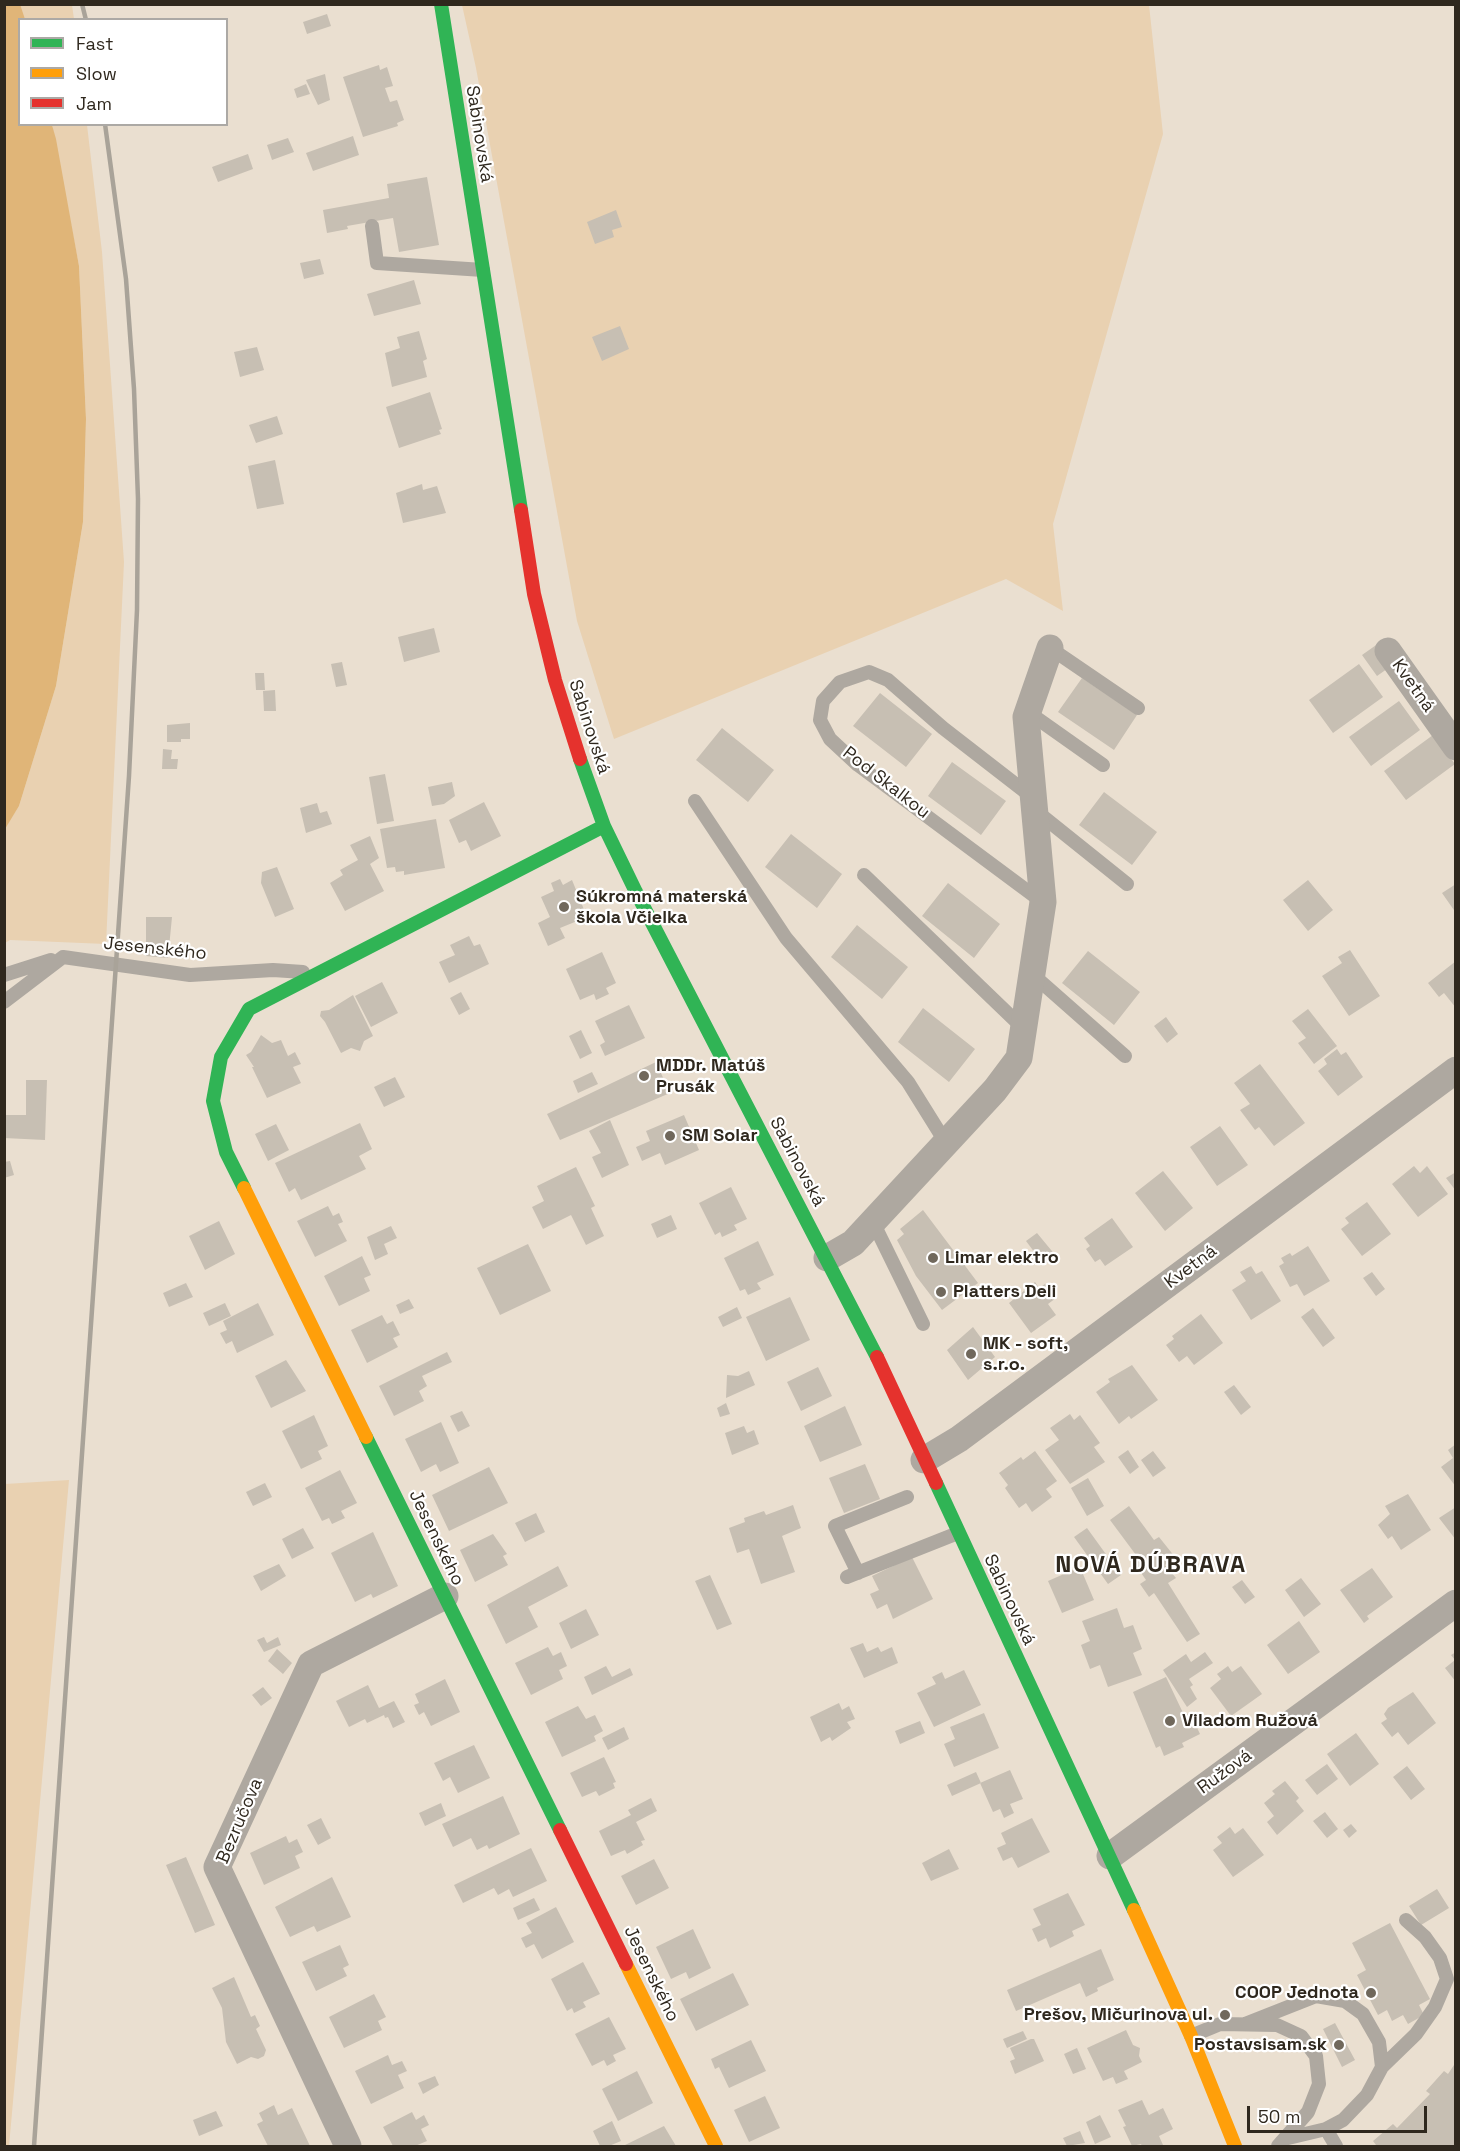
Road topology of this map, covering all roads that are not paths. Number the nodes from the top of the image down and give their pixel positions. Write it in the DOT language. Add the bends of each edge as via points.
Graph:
graph roads {
  1 [pos="441,4"];
  2 [pos="372,226"];
  3 [pos="483,270"];
  4 [pos="1050,648"];
  5 [pos="1388,651"];
  6 [pos="1138,708"];
  7 [pos="1028,712"];
  8 [pos="1447,715"];
  9 [pos="1455,747"];
  10 [pos="1103,765"];
  11 [pos="695,801"];
  12 [pos="1035,805"];
  13 [pos="604,826"];
  14 [pos="864,875"];
  15 [pos="1127,884"];
  16 [pos="1043,902"];
  17 [pos="63,957"];
  18 [pos="317,972"];
  19 [pos="1032,974"];
  20 [pos="4,975"];
  21 [pos="4,1002"];
  22 [pos="1023,1028"];
  23 [pos="1125,1056"];
  24 [pos="1455,1070"];
  25 [pos="946,1143"];
  26 [pos="873,1222"];
  27 [pos="827,1258"];
  28 [pos="923,1324"];
  29 [pos="924,1460"];
  30 [pos="907,1497"];
  31 [pos="958,1533"];
  32 [pos="445,1596"];
  33 [pos="1455,1603"];
  34 [pos="1110,1856"];
  35 [pos="1406,1920"];
  36 [pos="1245,2024"];
  37 [pos="1191,2036"];
  38 [pos="1382,2067"];
  39 [pos="1326,2128"];
  40 [pos="1281,2143"];
  41 [pos="348,2146"];
  42 [pos="716,2146"];
  43 [pos="1235,2146"];
  44 [pos="1336,2146"];
  1 -- 3 [label="main road, Sabinovská"];
  2 -- 3 [label="lane" via="377,263"];
  3 -- 13 [label="main road, Sabinovská" via="537,604 562,705"];
  4 -- 6 [label="lane"];
  4 -- 7 [label="street"];
  5 -- 8 [label="street, Kvetná"];
  7 -- 10 [label="lane"];
  7 -- 12 [label="street"];
  8 -- 9 [label="street, Kvetná"];
  11 -- 25 [label="lane" via="786,938 908,1082"];
  12 -- 15 [label="lane, Pod Skalkou"];
  12 -- 16 [label="street"];
  12 -- 16 [label="lane, Pod Skalkou" via="888,680 869,672 840,682 823,701 820,720 830,739 858,765"];
  13 -- 18 [label="main road, Jesenského"];
  13 -- 27 [label="main road, Sabinovská"];
  14 -- 22 [label="lane"];
  16 -- 19 [label="street"];
  17 -- 18 [label="lane, Jesenského" via="190,975 273,970"];
  17 -- 20 [label="lane"];
  17 -- 21 [label="lane"];
  18 -- 32 [label="main road, Jesenského" via="249,1010 221,1057 213,1101 226,1152"];
  19 -- 22 [label="street"];
  19 -- 23 [label="lane"];
  22 -- 25 [label="street" via="1019,1058"];
  24 -- 29 [label="street, Kvetná" via="952,1444"];
  25 -- 26 [label="street"];
  26 -- 27 [label="street" via="853,1243"];
  26 -- 28 [label="lane"];
  27 -- 29 [label="main road, Sabinovská"];
  29 -- 31 [label="main road, Sabinovská"];
  30 -- 31 [label="lane" via="835,1526 853,1575"];
  31 -- 34 [label="main road, Sabinovská"];
  32 -- 41 [label="street, Bezručova" via="311,1664 217,1867"];
  32 -- 42 [label="main road, Jesenského"];
  33 -- 34 [label="street, Ružová"];
  34 -- 37 [label="main road, Sabinovská"];
  35 -- 38 [label="lane" via="1440,1958 1447,1979 1435,2007 1416,2034"];
  36 -- 37 [label="lane" via="1220,2024"];
  36 -- 38 [label="lane" via="1316,1996 1345,2001 1363,2014 1379,2042"];
  36 -- 40 [label="lane" via="1277,2025 1301,2036 1316,2056 1319,2084 1308,2112"];
  37 -- 43 [label="main road, Sabinovská"];
  38 -- 39 [label="lane" via="1367,2095 1343,2120"];
  39 -- 40 [label="lane"];
  39 -- 44 [label="lane"];
}
